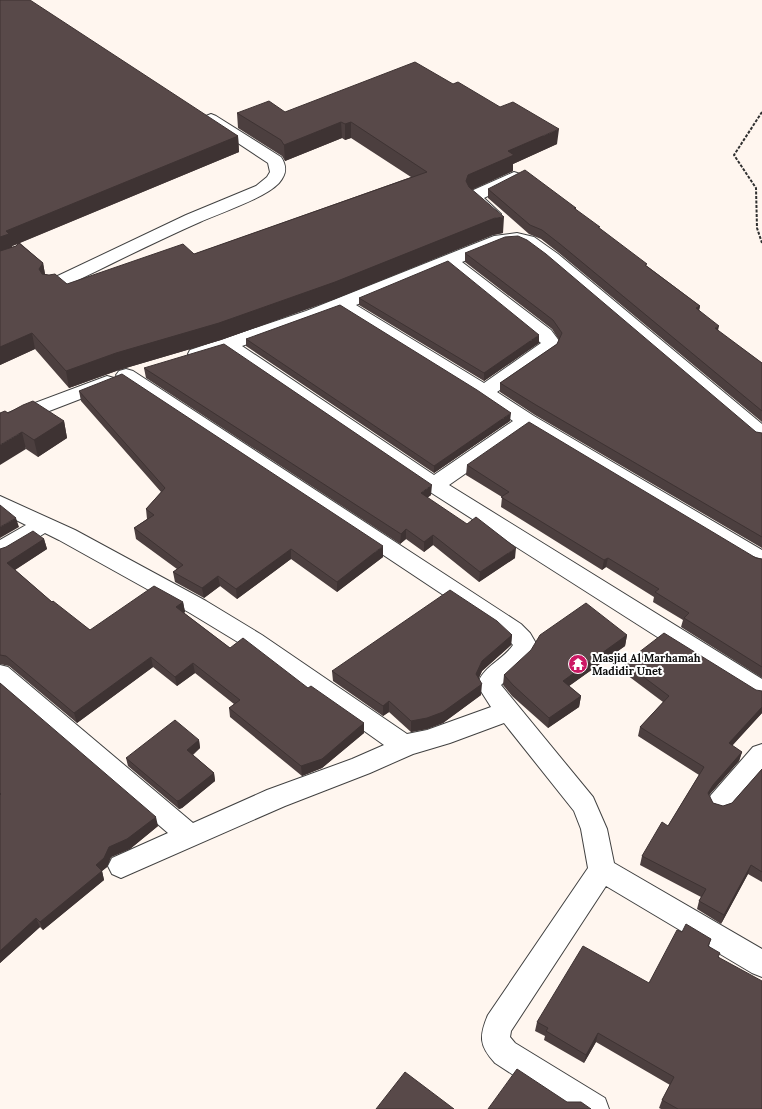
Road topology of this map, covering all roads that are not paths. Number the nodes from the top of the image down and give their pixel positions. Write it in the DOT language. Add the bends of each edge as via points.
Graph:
graph roads {
  1 [pos="197,110"];
  2 [pos="518,175"];
  3 [pos="522,238"];
  4 [pos="449,260"];
  5 [pos="53,285"];
  6 [pos="342,304"];
  7 [pos="228,345"];
  8 [pos="183,359"];
  9 [pos="147,369"];
  10 [pos="126,375"];
  11 [pos="484,392"];
  12 [pos="528,421"];
  13 [pos="0,423"];
  14 [pos="762,435"];
  15 [pos="434,485"];
  16 [pos="0,503"];
  17 [pos="44,524"];
  18 [pos="0,550"];
  19 [pos="762,560"];
  20 [pos="0,674"];
  21 [pos="762,691"];
  22 [pos="509,710"];
  23 [pos="410,744"];
  24 [pos="762,754"];
  25 [pos="720,803"];
  26 [pos="190,836"];
  27 [pos="121,866"];
  28 [pos="602,870"];
  29 [pos="762,964"];
  30 [pos="594,1109"];
  1 -- 5 [label="street" via="274,160 278,172 273,180 262,189"];
  2 -- 3 [label="street" via="475,198"];
  3 -- 4 [label="street" via="500,240"];
  3 -- 14 [label="street" via="552,258"];
  4 -- 6 [label="street"];
  4 -- 11 [label="street" via="551,342 548,348"];
  6 -- 7 [label="street"];
  6 -- 11 [label="street"];
  7 -- 8 [label="street"];
  7 -- 15 [label="street"];
  9 -- 10 [label="street"];
  10 -- 13 [label="street"];
  10 -- 22 [label="street" via="513,630 522,639 524,645 521,653 491,679 489,685"];
  11 -- 12 [label="street"];
  12 -- 15 [label="street"];
  12 -- 19 [label="street"];
  15 -- 21 [label="street"];
  16 -- 17 [label="street"];
  17 -- 18 [label="street"];
  17 -- 23 [label="street" via="67,534 198,607 254,641 386,734"];
  20 -- 26 [label="street"];
  22 -- 23 [label="street"];
  22 -- 28 [label="street" via="584,805 594,829"];
  23 -- 26 [label="street"];
  24 -- 25 [label="street"];
  26 -- 27 [label="street"];
  28 -- 29 [label="street"];
  28 -- 30 [label="street" via="498,1025 495,1035 496,1044 505,1053"];
}
